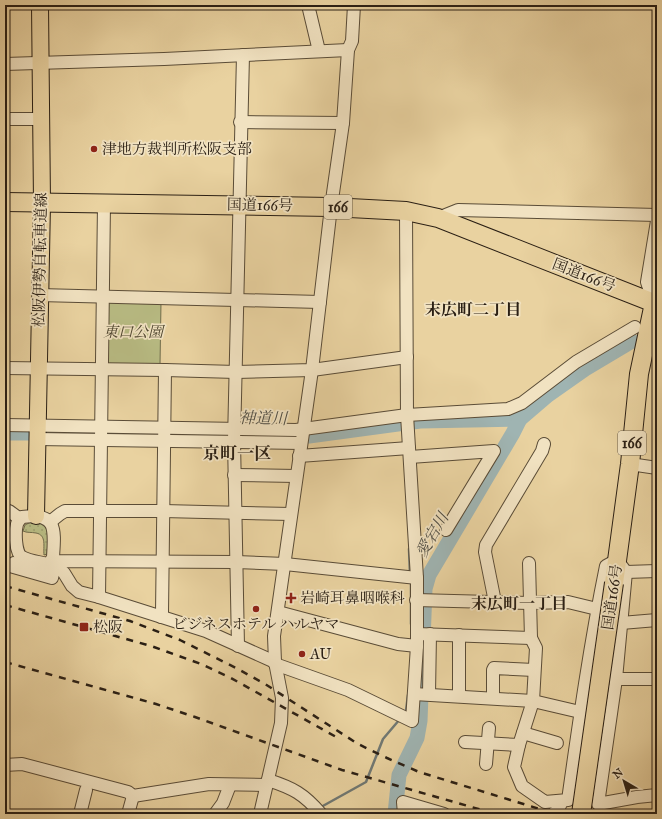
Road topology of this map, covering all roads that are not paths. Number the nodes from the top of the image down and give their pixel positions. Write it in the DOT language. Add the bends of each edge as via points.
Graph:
graph roads {
  1 [pos="40,5"];
  2 [pos="308,5"];
  3 [pos="354,5"];
  4 [pos="348,50"];
  5 [pos="319,51"];
  6 [pos="242,55"];
  7 [pos="42,63"];
  8 [pos="5,64"];
  9 [pos="5,119"];
  10 [pos="42,119"];
  11 [pos="240,122"];
  12 [pos="343,123"];
  13 [pos="5,202"];
  14 [pos="42,203"];
  15 [pos="104,204"];
  16 [pos="240,204"];
  17 [pos="331,207"];
  18 [pos="406,211"];
  19 [pos="657,215"];
  20 [pos="438,218"];
  21 [pos="657,221"];
  22 [pos="39,295"];
  23 [pos="102,297"];
  24 [pos="237,300"];
  25 [pos="656,300"];
  26 [pos="320,302"];
  27 [pos="635,327"];
  28 [pos="407,357"];
  29 [pos="5,368"];
  30 [pos="38,369"];
  31 [pos="101,369"];
  32 [pos="165,370"];
  33 [pos="312,370"];
  34 [pos="236,372"];
  35 [pos="407,416"];
  36 [pos="5,425"];
  37 [pos="101,427"];
  38 [pos="164,427"];
  39 [pos="303,430"];
  40 [pos="38,432"];
  41 [pos="234,435"];
  42 [pos="101,440"];
  43 [pos="165,440"];
  44 [pos="301,442"];
  45 [pos="544,444"];
  46 [pos="407,451"];
  47 [pos="299,456"];
  48 [pos="630,464"];
  49 [pos="657,468"];
  50 [pos="234,475"];
  51 [pos="296,476"];
  52 [pos="5,510"];
  53 [pos="101,511"];
  54 [pos="163,511"];
  55 [pos="235,514"];
  56 [pos="291,514"];
  57 [pos="36,516"];
  58 [pos="20,519"];
  59 [pos="50,522"];
  60 [pos="446,530"];
  61 [pos="19,553"];
  62 [pos="51,561"];
  63 [pos="100,561"];
  64 [pos="162,562"];
  65 [pos="236,562"];
  66 [pos="529,563"];
  67 [pos="285,564"];
  68 [pos="7,565"];
  69 [pos="657,571"];
  70 [pos="619,572"];
  71 [pos="413,578"];
  72 [pos="99,597"];
  73 [pos="417,600"];
  74 [pos="495,602"];
  75 [pos="530,603"];
  76 [pos="597,609"];
  77 [pos="278,612"];
  78 [pos="160,617"];
  79 [pos="657,620"];
  80 [pos="621,623"];
  81 [pos="459,635"];
  82 [pos="531,638"];
  83 [pos="419,639"];
  84 [pos="238,646"];
  85 [pos="275,663"];
  86 [pos="534,670"];
  87 [pos="616,679"];
  88 [pos="657,679"];
  89 [pos="415,694"];
  90 [pos="429,694"];
  91 [pos="459,696"];
  92 [pos="493,698"];
  93 [pos="533,701"];
  94 [pos="580,712"];
  95 [pos="489,728"];
  96 [pos="524,733"];
  97 [pos="465,742"];
  98 [pos="487,743"];
  99 [pos="557,743"];
  100 [pos="519,745"];
  101 [pos="486,764"];
  102 [pos="5,765"];
  103 [pos="267,783"];
  104 [pos="230,785"];
  105 [pos="86,790"];
  106 [pos="657,795"];
  107 [pos="133,796"];
  108 [pos="565,801"];
  109 [pos="598,804"];
  110 [pos="317,809"];
  111 [pos="80,814"];
  112 [pos="128,814"];
  113 [pos="215,814"];
  114 [pos="260,814"];
  115 [pos="404,814"];
  116 [pos="444,814"];
  117 [pos="553,814"];
  118 [pos="576,814"];
  1 -- 7 [label="main road, 松阪伊勢自転車道線"];
  2 -- 5 [label="street"];
  3 -- 4 [label="street" via="352,41"];
  4 -- 5 [label="street"];
  4 -- 12 [label="street"];
  5 -- 6 [label="street"];
  6 -- 7 [label="street"];
  6 -- 11 [label="street"];
  7 -- 8 [label="street"];
  7 -- 10 [label="main road, 松阪伊勢自転車道線"];
  9 -- 10 [label="street"];
  10 -- 14 [label="main road, 松阪伊勢自転車道線"];
  11 -- 12 [label="street"];
  11 -- 16 [label="street"];
  12 -- 17 [label="street"];
  13 -- 14 [label="highway, 国道166号 / 166"];
  14 -- 15 [label="highway, 国道166号 / 166"];
  14 -- 22 [label="main road, 松阪伊勢自転車道線"];
  15 -- 16 [label="highway, 国道166号 / 166"];
  15 -- 23 [label="street"];
  16 -- 17 [label="highway, 国道166号 / 166"];
  16 -- 24 [label="street"];
  17 -- 18 [label="highway, 国道166号 / 166"];
  17 -- 26 [label="street"];
  18 -- 20 [label="highway, 国道166号 / 166"];
  18 -- 28 [label="street"];
  19 -- 20 [label="street" via="458,210"];
  20 -- 25 [label="highway, 国道166号 / 166"];
  21 -- 25 [label="street" via="647,282"];
  22 -- 23 [label="street"];
  22 -- 30 [label="main road, 松阪伊勢自転車道線"];
  23 -- 24 [label="street"];
  23 -- 31 [label="street"];
  24 -- 26 [label="street"];
  24 -- 34 [label="street"];
  25 -- 48 [label="highway, 国道166号 / 166" via="639,374"];
  26 -- 33 [label="street"];
  27 -- 35 [label="street" via="576,362 515,407"];
  28 -- 33 [label="street"];
  28 -- 35 [label="street"];
  29 -- 30 [label="street"];
  30 -- 31 [label="street"];
  30 -- 40 [label="main road, 松阪伊勢自転車道線"];
  31 -- 32 [label="street"];
  31 -- 37 [label="street"];
  32 -- 34 [label="street"];
  32 -- 38 [label="street"];
  33 -- 34 [label="street"];
  33 -- 39 [label="street"];
  34 -- 41 [label="street"];
  35 -- 39 [label="street"];
  35 -- 46 [label="street"];
  36 -- 40 [label="street"];
  37 -- 38 [label="street"];
  37 -- 40 [label="street"];
  37 -- 42 [label="street"];
  38 -- 41 [label="street"];
  38 -- 43 [label="street"];
  39 -- 41 [label="street"];
  39 -- 44 [label="street"];
  40 -- 42 [label="street"];
  40 -- 57 [label="main road, 松阪伊勢自転車道線"];
  41 -- 43 [label="street"];
  41 -- 44 [label="street"];
  41 -- 50 [label="street"];
  42 -- 43 [label="street"];
  42 -- 53 [label="street"];
  43 -- 54 [label="street"];
  44 -- 47 [label="street"];
  45 -- 74 [label="street" via="486,544 485,552"];
  46 -- 47 [label="street"];
  46 -- 60 [label="street" via="494,451"];
  46 -- 71 [label="street"];
  47 -- 51 [label="street"];
  48 -- 49 [label="street"];
  48 -- 70 [label="highway, 国道166号 / 166"];
  50 -- 51 [label="street"];
  50 -- 55 [label="street"];
  51 -- 56 [label="street"];
  52 -- 58 [label="street"];
  53 -- 54 [label="street"];
  53 -- 59 [label="street" via="65,512"];
  53 -- 63 [label="street"];
  54 -- 55 [label="street"];
  54 -- 64 [label="street"];
  55 -- 56 [label="street"];
  55 -- 65 [label="street"];
  56 -- 67 [label="street"];
  57 -- 58 [label="street" via="22,516"];
  57 -- 59 [label="street" via="42,516"];
  58 -- 61 [label="street" via="16,525 16,545"];
  59 -- 62 [label="street" via="53,529"];
  61 -- 62 [label="street" via="22,557 47,564"];
  61 -- 68 [label="street"];
  62 -- 63 [label="street"];
  62 -- 72 [label="street" via="79,592"];
  63 -- 64 [label="street"];
  63 -- 72 [label="street"];
  64 -- 65 [label="street"];
  64 -- 78 [label="street"];
  65 -- 67 [label="street"];
  65 -- 84 [label="street"];
  66 -- 75 [label="street"];
  67 -- 71 [label="street"];
  67 -- 77 [label="street"];
  69 -- 70 [label="street"];
  70 -- 76 [label="street" via="606,566"];
  70 -- 80 [label="street"];
  70 -- 118 [label="highway, 国道166号 / 166, bridge"];
  71 -- 73 [label="street"];
  72 -- 78 [label="street"];
  73 -- 74 [label="street"];
  73 -- 83 [label="street"];
  74 -- 75 [label="street"];
  75 -- 76 [label="street" via="568,602"];
  75 -- 82 [label="street"];
  76 -- 94 [label="street"];
  77 -- 83 [label="street" via="398,644"];
  77 -- 85 [label="street" via="274,636"];
  78 -- 84 [label="street" via="206,631"];
  79 -- 80 [label="street"];
  80 -- 87 [label="street"];
  81 -- 82 [label="street"];
  81 -- 83 [label="street"];
  81 -- 91 [label="street"];
  82 -- 86 [label="street" via="536,648"];
  83 -- 89 [label="street"];
  83 -- 90 [label="street"];
  84 -- 85 [label="street"];
  85 -- 89 [label="street" via="348,690 412,721"];
  85 -- 103 [label="street" via="282,698 281,722"];
  86 -- 92 [label="street" via="494,668"];
  86 -- 93 [label="street"];
  87 -- 88 [label="street"];
  87 -- 109 [label="street"];
  89 -- 90 [label="street"];
  90 -- 91 [label="street"];
  91 -- 92 [label="street"];
  92 -- 93 [label="street"];
  93 -- 94 [label="street"];
  93 -- 96 [label="street"];
  94 -- 108 [label="street"];
  95 -- 98 [label="street"];
  96 -- 99 [label="street"];
  96 -- 100 [label="street"];
  97 -- 98 [label="street"];
  98 -- 100 [label="street"];
  98 -- 101 [label="street"];
  100 -- 108 [label="street" via="514,767 522,786 545,802"];
  102 -- 107 [label="street" via="22,764 128,792"];
  103 -- 104 [label="street"];
  103 -- 110 [label="street" via="290,787"];
  103 -- 114 [label="street"];
  104 -- 107 [label="street" via="209,784"];
  104 -- 113 [label="street" via="223,803"];
  105 -- 111 [label="street"];
  106 -- 109 [label="street"];
  107 -- 112 [label="street"];
  108 -- 109 [label="street"];
  108 -- 117 [label="street"];
  115 -- 116 [label="street" via="403,802"];
}
